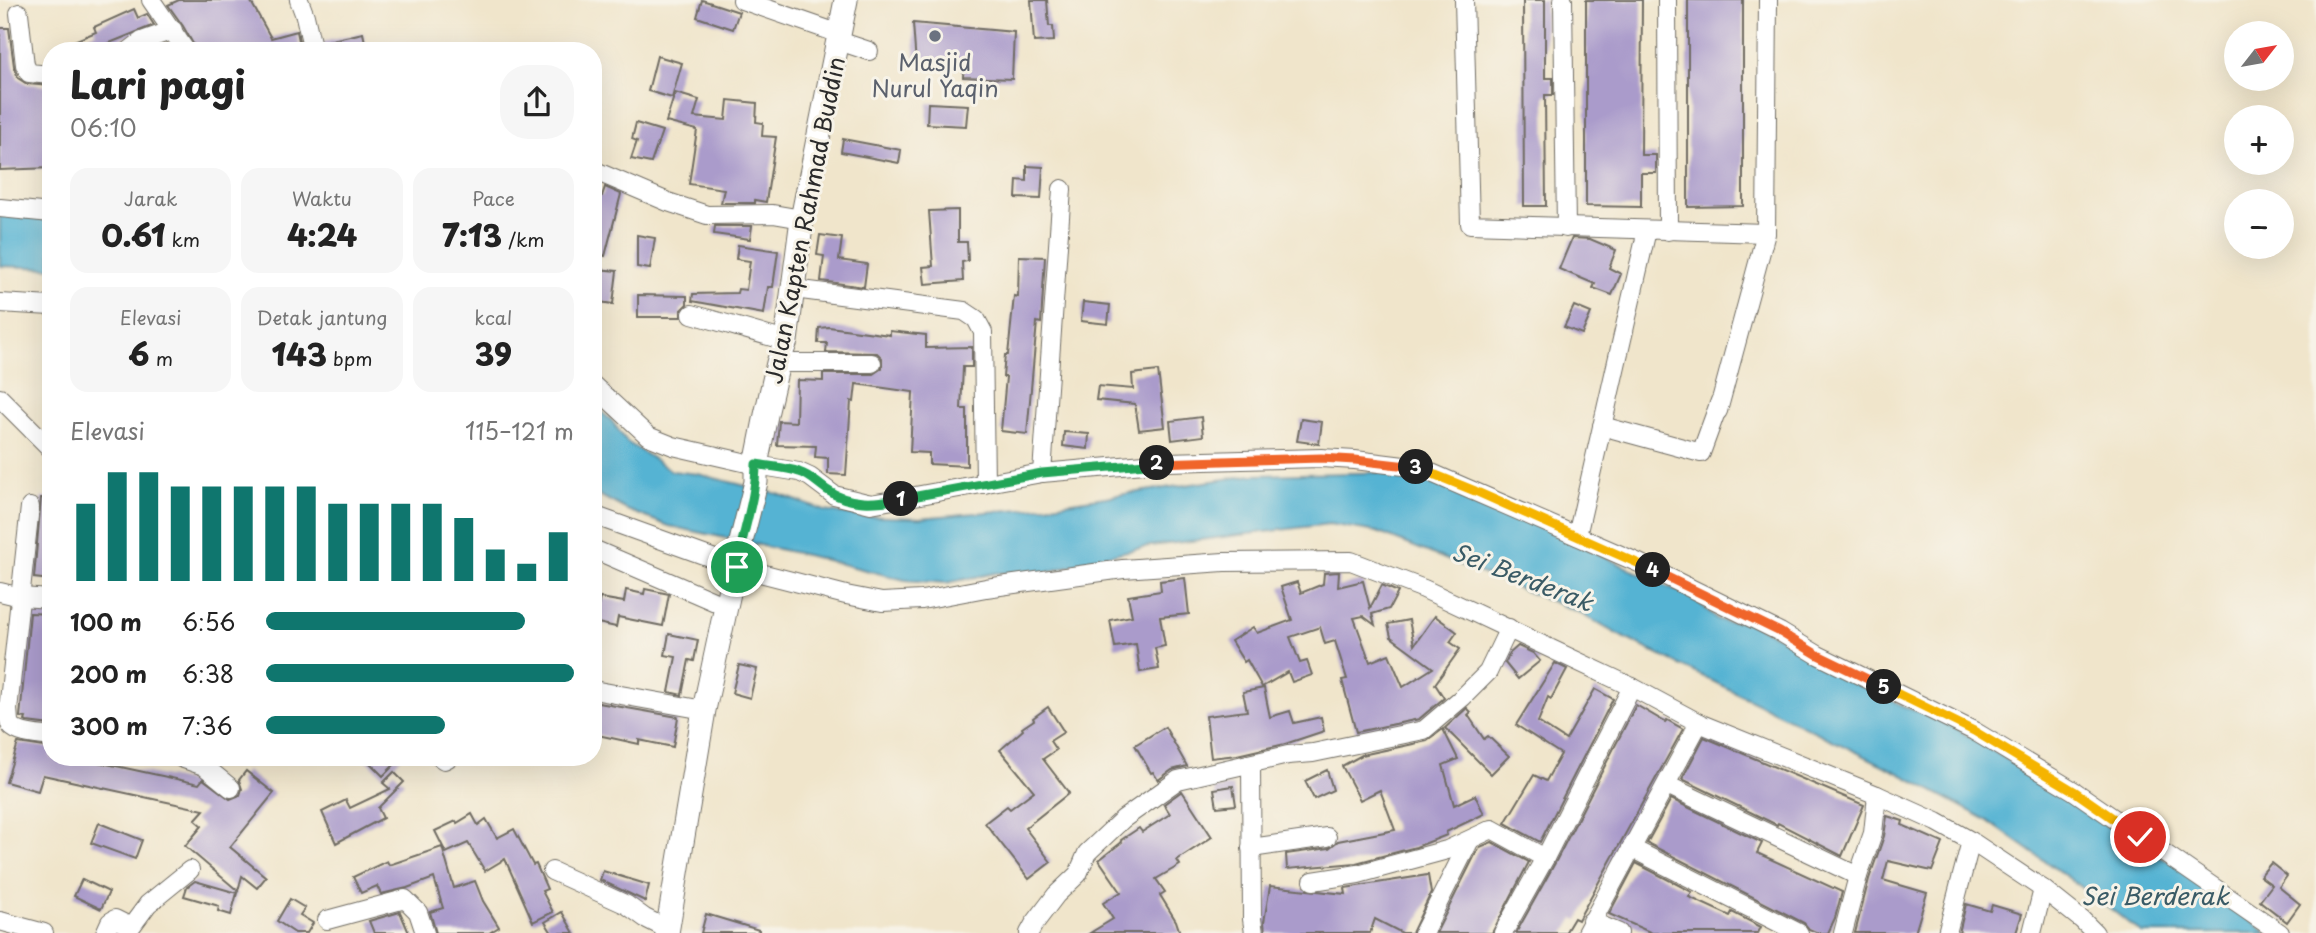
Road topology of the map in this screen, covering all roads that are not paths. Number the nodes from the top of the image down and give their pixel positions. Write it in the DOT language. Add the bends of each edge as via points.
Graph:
graph roads {
  1 [pos="151,0"];
  2 [pos="299,0"];
  3 [pos="743,0"];
  4 [pos="846,0"];
  5 [pos="1464,0"];
  6 [pos="1563,0"];
  7 [pos="1667,0"];
  8 [pos="1768,0"];
  9 [pos="19,13"];
  10 [pos="173,30"];
  11 [pos="840,37"];
  12 [pos="141,42"];
  13 [pos="180,42"];
  14 [pos="311,42"];
  15 [pos="869,51"];
  16 [pos="42,74"];
  17 [pos="602,174"];
  18 [pos="1062,189"];
  19 [pos="0,208"];
  20 [pos="42,212"];
  21 [pos="802,219"];
  22 [pos="1566,228"];
  23 [pos="1647,230"];
  24 [pos="1668,231"];
  25 [pos="1766,233"];
  26 [pos="794,289"];
  27 [pos="0,303"];
  28 [pos="42,305"];
  29 [pos="692,314"];
  30 [pos="786,341"];
  31 [pos="778,363"];
  32 [pos="872,363"];
  33 [pos="602,393"];
  34 [pos="0,398"];
  35 [pos="1602,426"];
  36 [pos="42,440"];
  37 [pos="756,473"];
  38 [pos="1042,473"];
  39 [pos="985,484"];
  40 [pos="30,507"];
  41 [pos="602,518"];
  42 [pos="1577,536"];
  43 [pos="602,553"];
  44 [pos="737,567"];
  45 [pos="0,592"];
  46 [pos="22,597"];
  47 [pos="42,598"];
  48 [pos="727,607"];
  49 [pos="1508,628"];
  50 [pos="1633,687"];
  51 [pos="602,692"];
  52 [pos="704,710"];
  53 [pos="1699,723"];
  54 [pos="42,735"];
  55 [pos="1251,764"];
  56 [pos="204,766"];
  57 [pos="1667,785"];
  58 [pos="231,788"];
  59 [pos="1877,795"];
  60 [pos="1326,837"];
  61 [pos="1470,840"];
  62 [pos="1971,841"];
  63 [pos="1251,848"];
  64 [pos="1632,848"];
  65 [pos="1545,858"];
  66 [pos="190,870"];
  67 [pos="552,871"];
  68 [pos="1858,876"];
  69 [pos="1313,881"];
  70 [pos="2043,889"];
  71 [pos="327,920"];
  72 [pos="0,921"];
  73 [pos="1253,926"];
  74 [pos="1589,927"];
  75 [pos="136,930"];
  76 [pos="35,931"];
  77 [pos="667,931"];
  78 [pos="105,933"];
  79 [pos="425,933"];
  80 [pos="1029,933"];
  81 [pos="1423,933"];
  82 [pos="1503,933"];
  83 [pos="1619,933"];
  84 [pos="1800,933"];
  85 [pos="1843,933"];
  86 [pos="1947,933"];
  87 [pos="2032,933"];
  88 [pos="2095,933"];
  89 [pos="2280,933"];
  1 -- 10 [label="street"];
  2 -- 14 [label="street"];
  3 -- 11 [label="street"];
  4 -- 11 [label="main road, Jalan Kapten Rahmad Buddin"];
  5 -- 22 [label="street" via="1469,222 1473,226"];
  6 -- 22 [label="street"];
  7 -- 24 [label="street"];
  8 -- 25 [label="street"];
  9 -- 16 [label="street" via="25,65 29,73"];
  10 -- 12 [label="street"];
  10 -- 13 [label="street"];
  11 -- 15 [label="street"];
  11 -- 21 [label="main road, Jalan Kapten Rahmad Buddin"];
  17 -- 21 [label="street" via="707,215 773,214"];
  18 -- 38 [label="street"];
  19 -- 20 [label="street"];
  21 -- 26 [label="main road, Jalan Kapten Rahmad Buddin"];
  22 -- 23 [label="street"];
  23 -- 24 [label="street"];
  23 -- 35 [label="street"];
  24 -- 25 [label="street"];
  25 -- 35 [label="street" via="1719,405 1701,453"];
  26 -- 30 [label="main road, Jalan Kapten Rahmad Buddin"];
  26 -- 39 [label="street" via="964,311 976,319 983,332"];
  27 -- 28 [label="street"];
  29 -- 30 [label="street"];
  30 -- 31 [label="main road, Jalan Kapten Rahmad Buddin"];
  31 -- 32 [label="street"];
  31 -- 37 [label="main road, Jalan Kapten Rahmad Buddin"];
  33 -- 37 [label="street" via="648,436"];
  34 -- 36 [label="street"];
  35 -- 42 [label="street"];
  37 -- 39 [label="street" via="799,472 834,495 871,504"];
  37 -- 44 [label="main road, Jalan Kapten Rahmad Buddin"];
  38 -- 39 [label="street"];
  38 -- 42 [label="street" via="1167,462 1355,460 1420,468"];
  40 -- 46 [label="street"];
  41 -- 44 [label="street"];
  42 -- 89 [label="street" via="1974,731 2074,791"];
  43 -- 48 [label="street"];
  44 -- 48 [label="main road, Jalan Kapten Rahmad Buddin"];
  44 -- 49 [label="street" via="882,602 1124,569 1351,561"];
  45 -- 46 [label="street"];
  46 -- 47 [label="street"];
  46 -- 54 [label="street" via="9,722 22,732"];
  48 -- 52 [label="main road, Jalan Kapten Rahmad Buddin"];
  49 -- 50 [label="street"];
  49 -- 55 [label="street" via="1488,672 1424,730"];
  50 -- 53 [label="street"];
  50 -- 65 [label="street"];
  51 -- 52 [label="street"];
  52 -- 77 [label="main road, Jalan Kapten Rahmad Buddin"];
  53 -- 57 [label="street"];
  53 -- 59 [label="street"];
  55 -- 63 [label="street"];
  55 -- 80 [label="street" via="1178,780 1123,819 1087,853 1078,874 1056,895"];
  56 -- 58 [label="street"];
  57 -- 64 [label="street"];
  57 -- 68 [label="street"];
  59 -- 62 [label="street"];
  59 -- 68 [label="street" via="1873,833"];
  60 -- 63 [label="street"];
  61 -- 65 [label="street" via="1492,829"];
  61 -- 69 [label="street" via="1358,874"];
  61 -- 81 [label="street"];
  62 -- 70 [label="street"];
  62 -- 86 [label="street"];
  63 -- 73 [label="street"];
  64 -- 74 [label="street"];
  64 -- 84 [label="street"];
  65 -- 82 [label="street"];
  66 -- 75 [label="street" via="148,904"];
  67 -- 77 [label="street" via="626,905"];
  68 -- 85 [label="street"];
  70 -- 87 [label="street"];
  70 -- 88 [label="street"];
  71 -- 79 [label="street" via="405,899 418,912"];
  72 -- 76 [label="street"];
  74 -- 83 [label="street"];
  75 -- 78 [label="street" via="115,919"];
}
